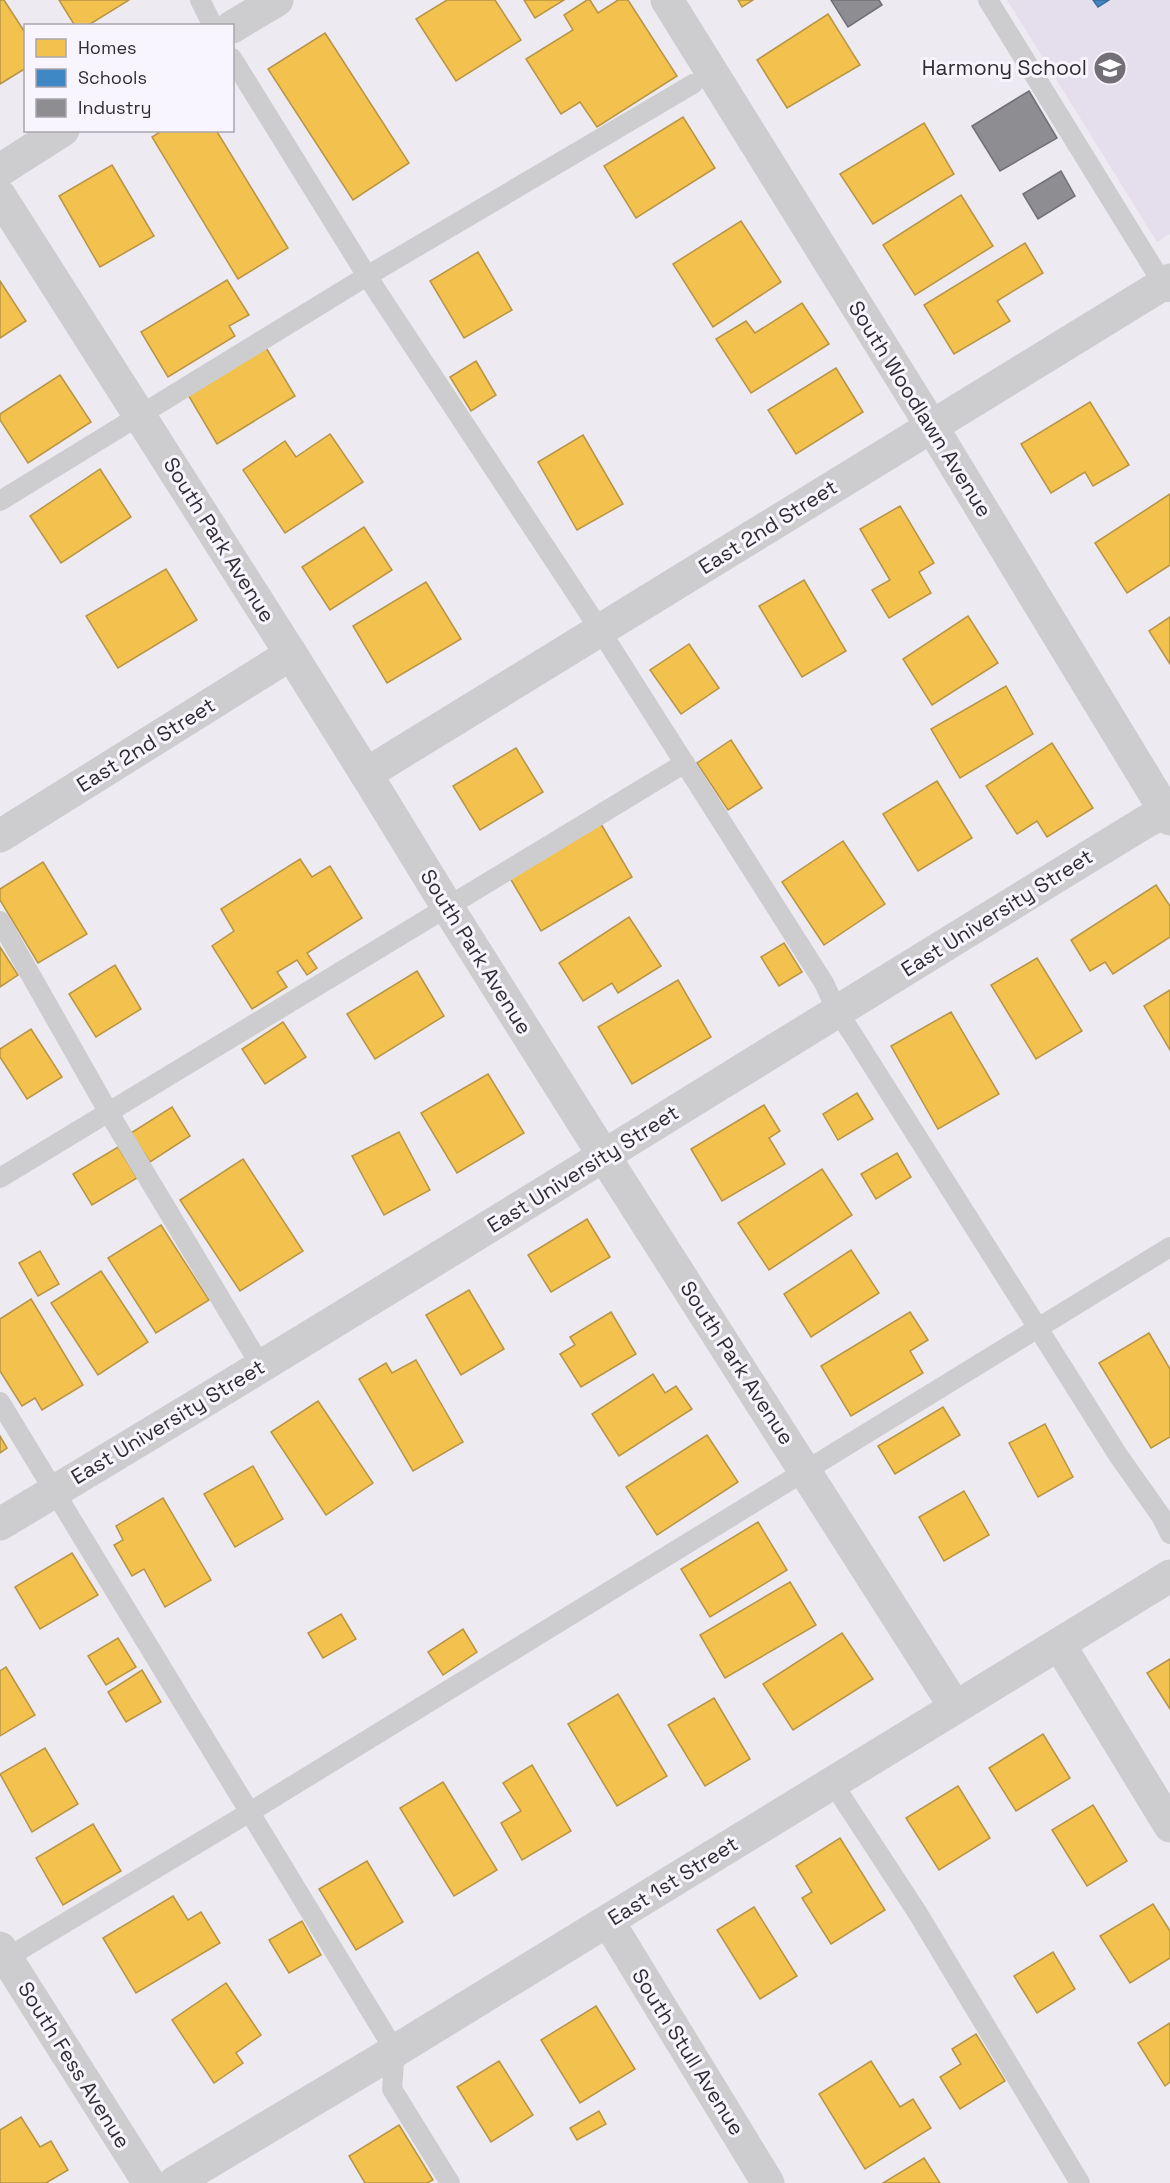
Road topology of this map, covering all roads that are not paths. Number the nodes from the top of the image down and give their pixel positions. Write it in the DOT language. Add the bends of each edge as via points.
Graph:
graph roads {
  1 [pos="200,0"];
  2 [pos="277,0"];
  3 [pos="667,0"];
  4 [pos="988,0"];
  5 [pos="212,24"];
  6 [pos="234,26"];
  7 [pos="234,61"];
  8 [pos="693,84"];
  9 [pos="60,132"];
  10 [pos="0,170"];
  11 [pos="0,196"];
  12 [pos="368,276"];
  13 [pos="1168,287"];
  14 [pos="140,416"];
  15 [pos="932,427"];
  16 [pos="0,501"];
  17 [pos="600,630"];
  18 [pos="291,654"];
  19 [pos="685,764"];
  20 [pos="366,774"];
  21 [pos="1168,815"];
  22 [pos="0,836"];
  23 [pos="448,908"];
  24 [pos="0,921"];
  25 [pos="837,1011"];
  26 [pos="109,1113"];
  27 [pos="604,1156"];
  28 [pos="0,1178"];
  29 [pos="1170,1247"];
  30 [pos="1038,1329"];
  31 [pos="261,1366"];
  32 [pos="0,1402"];
  33 [pos="806,1471"];
  34 [pos="55,1491"];
  35 [pos="0,1524"];
  36 [pos="1170,1534"];
  37 [pos="1170,1576"];
  38 [pos="1059,1644"];
  39 [pos="955,1707"];
  40 [pos="832,1782"];
  41 [pos="250,1812"];
  42 [pos="1170,1826"];
  43 [pos="608,1922"];
  44 [pos="2,1956"];
  45 [pos="395,2051"];
  46 [pos="149,2183"];
  47 [pos="174,2183"];
  48 [pos="450,2183"];
  49 [pos="768,2183"];
  50 [pos="1080,2183"];
  1 -- 5 [label="lane"];
  2 -- 6 [label="street"];
  3 -- 15 [label="street, South Woodlawn Avenue"];
  4 -- 13 [label="lane"];
  7 -- 12 [label="lane"];
  8 -- 12 [label="lane"];
  9 -- 10 [label="street"];
  11 -- 14 [label="street, South Park Avenue"];
  12 -- 14 [label="lane"];
  12 -- 17 [label="lane"];
  13 -- 15 [label="street, East 2nd Street"];
  14 -- 16 [label="lane"];
  14 -- 18 [label="street, South Park Avenue"];
  15 -- 17 [label="street, East 2nd Street"];
  15 -- 21 [label="street, South Woodlawn Avenue"];
  17 -- 19 [label="lane"];
  17 -- 20 [label="street, East 2nd Street"];
  18 -- 20 [label="street, South Park Avenue"];
  18 -- 22 [label="street, East 2nd Street"];
  19 -- 23 [label="lane"];
  19 -- 25 [label="lane" via="824,983"];
  20 -- 23 [label="street, South Park Avenue"];
  21 -- 25 [label="street, East University Street" via="1147,821"];
  23 -- 26 [label="lane"];
  23 -- 27 [label="street, South Park Avenue"];
  24 -- 26 [label="lane"];
  25 -- 27 [label="street, East University Street"];
  25 -- 30 [label="lane"];
  26 -- 28 [label="lane"];
  26 -- 31 [label="lane"];
  27 -- 31 [label="street, East University Street"];
  27 -- 33 [label="street, South Park Avenue"];
  29 -- 30 [label="lane"];
  30 -- 33 [label="lane"];
  30 -- 36 [label="lane"];
  31 -- 34 [label="street, East University Street"];
  32 -- 34 [label="lane"];
  33 -- 39 [label="street, South Park Avenue"];
  33 -- 41 [label="lane"];
  34 -- 35 [label="street, East University Street"];
  34 -- 41 [label="lane"];
  37 -- 38 [label="street, East 1st Street"];
  38 -- 39 [label="street, East 1st Street"];
  38 -- 42 [label="street"];
  39 -- 40 [label="street, East 1st Street"];
  40 -- 43 [label="street, East 1st Street"];
  40 -- 50 [label="lane" via="917,1912"];
  41 -- 44 [label="lane"];
  41 -- 45 [label="lane"];
  43 -- 45 [label="street, East 1st Street"];
  43 -- 49 [label="street, South Stull Avenue"];
  44 -- 46 [label="street, South Fess Avenue"];
  45 -- 47 [label="street, East 1st Street"];
  45 -- 48 [label="lane" via="392,2089"];
}
